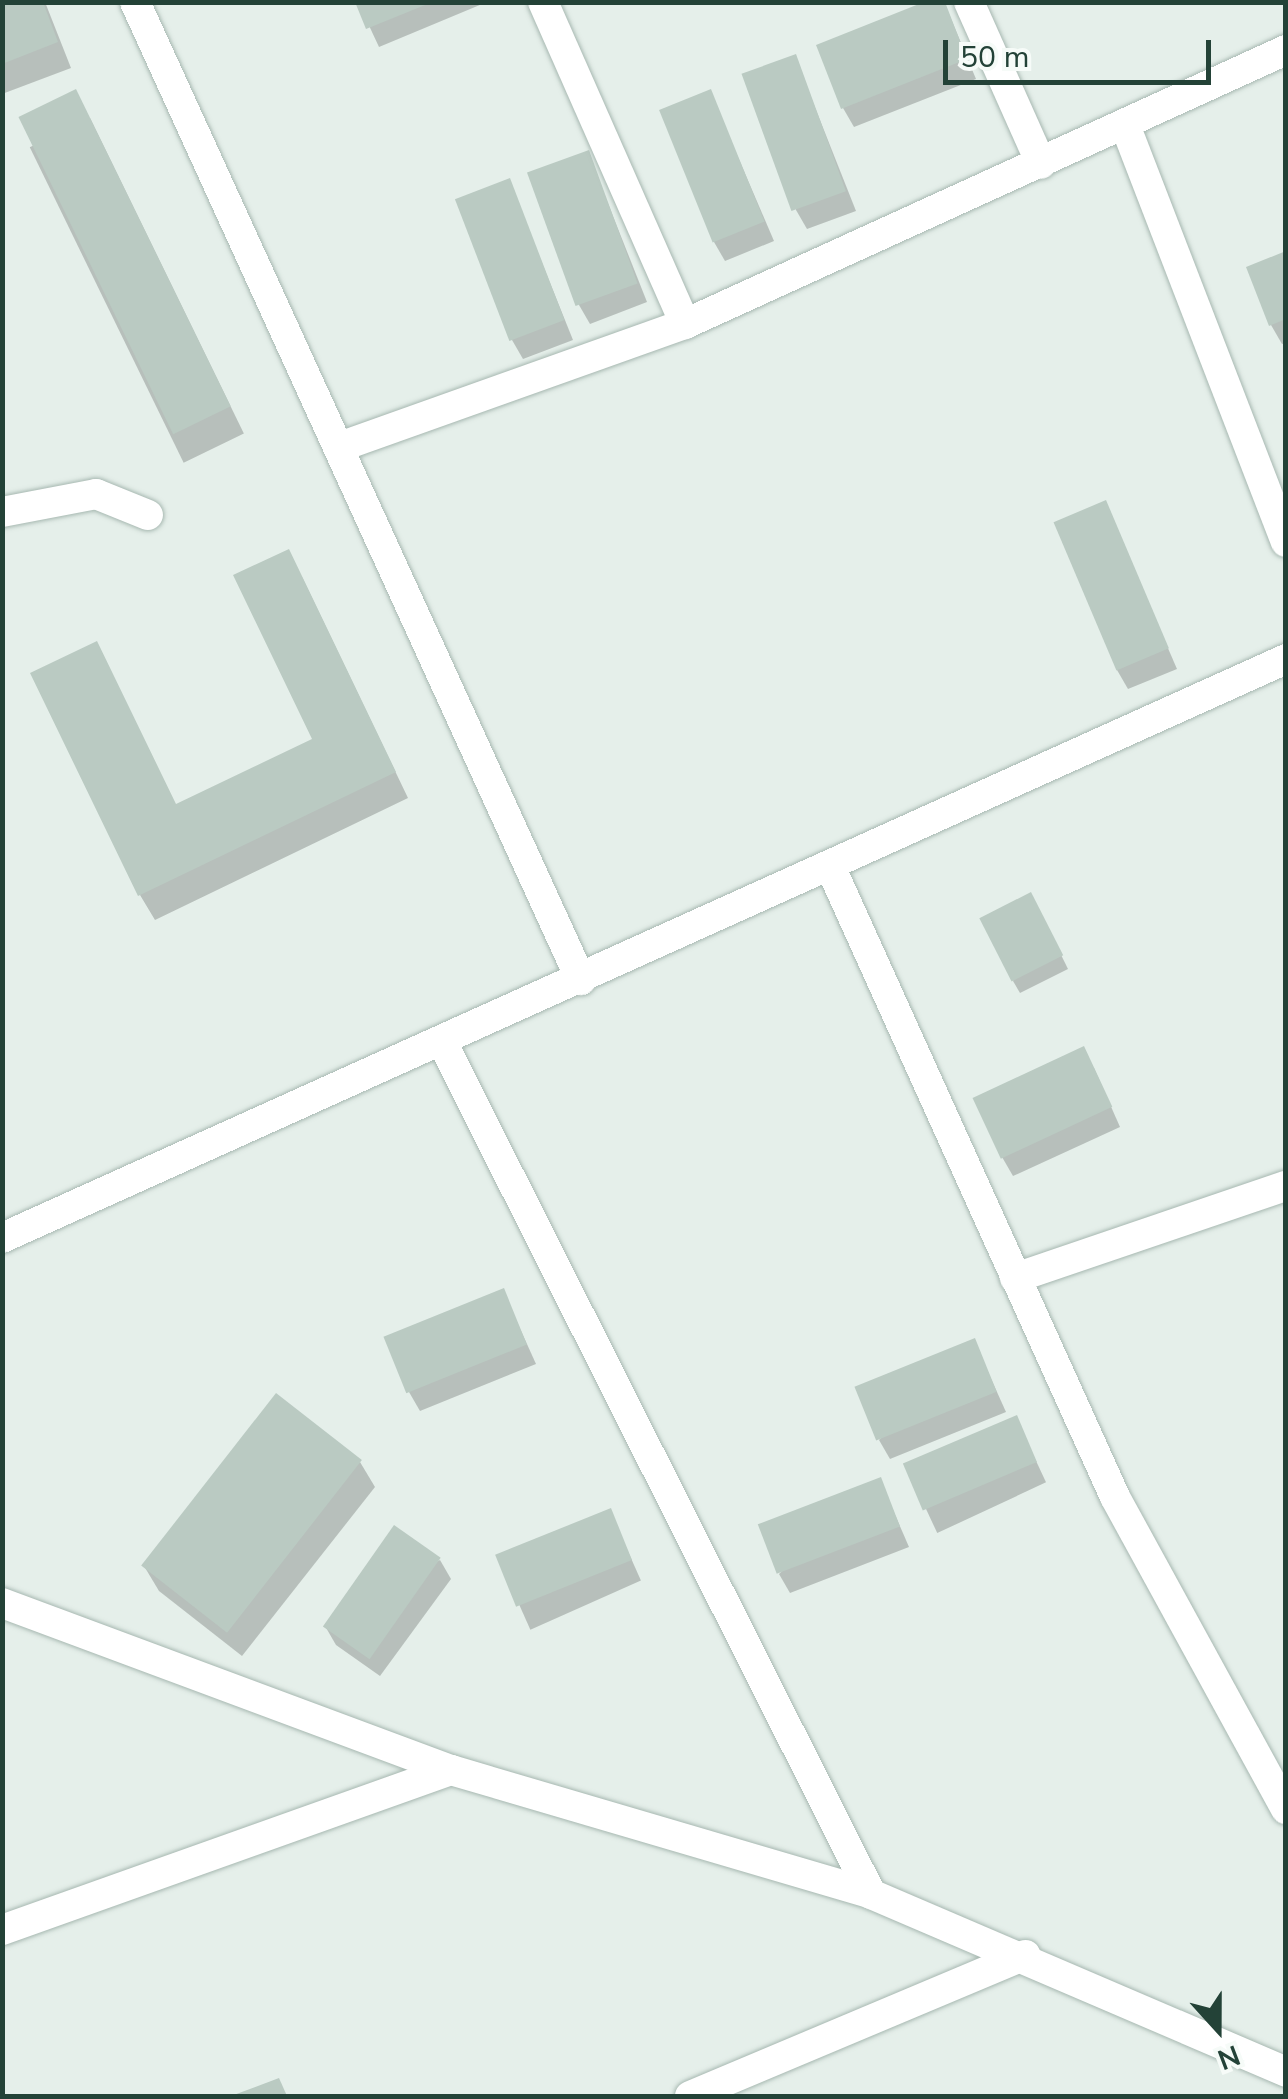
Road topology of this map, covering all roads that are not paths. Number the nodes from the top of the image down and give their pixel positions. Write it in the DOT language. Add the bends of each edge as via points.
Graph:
graph roads {
  1 [pos="135,2"];
  2 [pos="543,2"];
  3 [pos="969,2"];
  4 [pos="1286,50"];
  5 [pos="1125,125"];
  6 [pos="1042,164"];
  7 [pos="684,324"];
  8 [pos="342,446"];
  9 [pos="2,512"];
  10 [pos="148,515"];
  11 [pos="1286,542"];
  12 [pos="1286,659"];
  13 [pos="830,866"];
  14 [pos="580,980"];
  15 [pos="442,1042"];
  16 [pos="1286,1186"];
  17 [pos="2,1238"];
  18 [pos="1014,1278"];
  19 [pos="2,1603"];
  20 [pos="451,1770"];
  21 [pos="1286,1809"];
  22 [pos="871,1894"];
  23 [pos="2,1930"];
  24 [pos="1026,1955"];
  25 [pos="1286,2072"];
  26 [pos="690,2096"];
  1 -- 8 [label="street"];
  2 -- 7 [label="street"];
  3 -- 6 [label="street"];
  4 -- 5 [label="street"];
  5 -- 6 [label="street"];
  5 -- 11 [label="street"];
  6 -- 7 [label="street"];
  7 -- 8 [label="street"];
  8 -- 14 [label="street"];
  9 -- 10 [label="street" via="96,494"];
  12 -- 13 [label="street"];
  13 -- 14 [label="street"];
  13 -- 18 [label="street"];
  14 -- 15 [label="street"];
  15 -- 17 [label="street"];
  15 -- 22 [label="street"];
  16 -- 18 [label="street"];
  18 -- 21 [label="street" via="1115,1497"];
  19 -- 20 [label="street"];
  20 -- 22 [label="street"];
  20 -- 23 [label="street"];
  22 -- 24 [label="street"];
  24 -- 25 [label="street"];
  24 -- 26 [label="street"];
}
